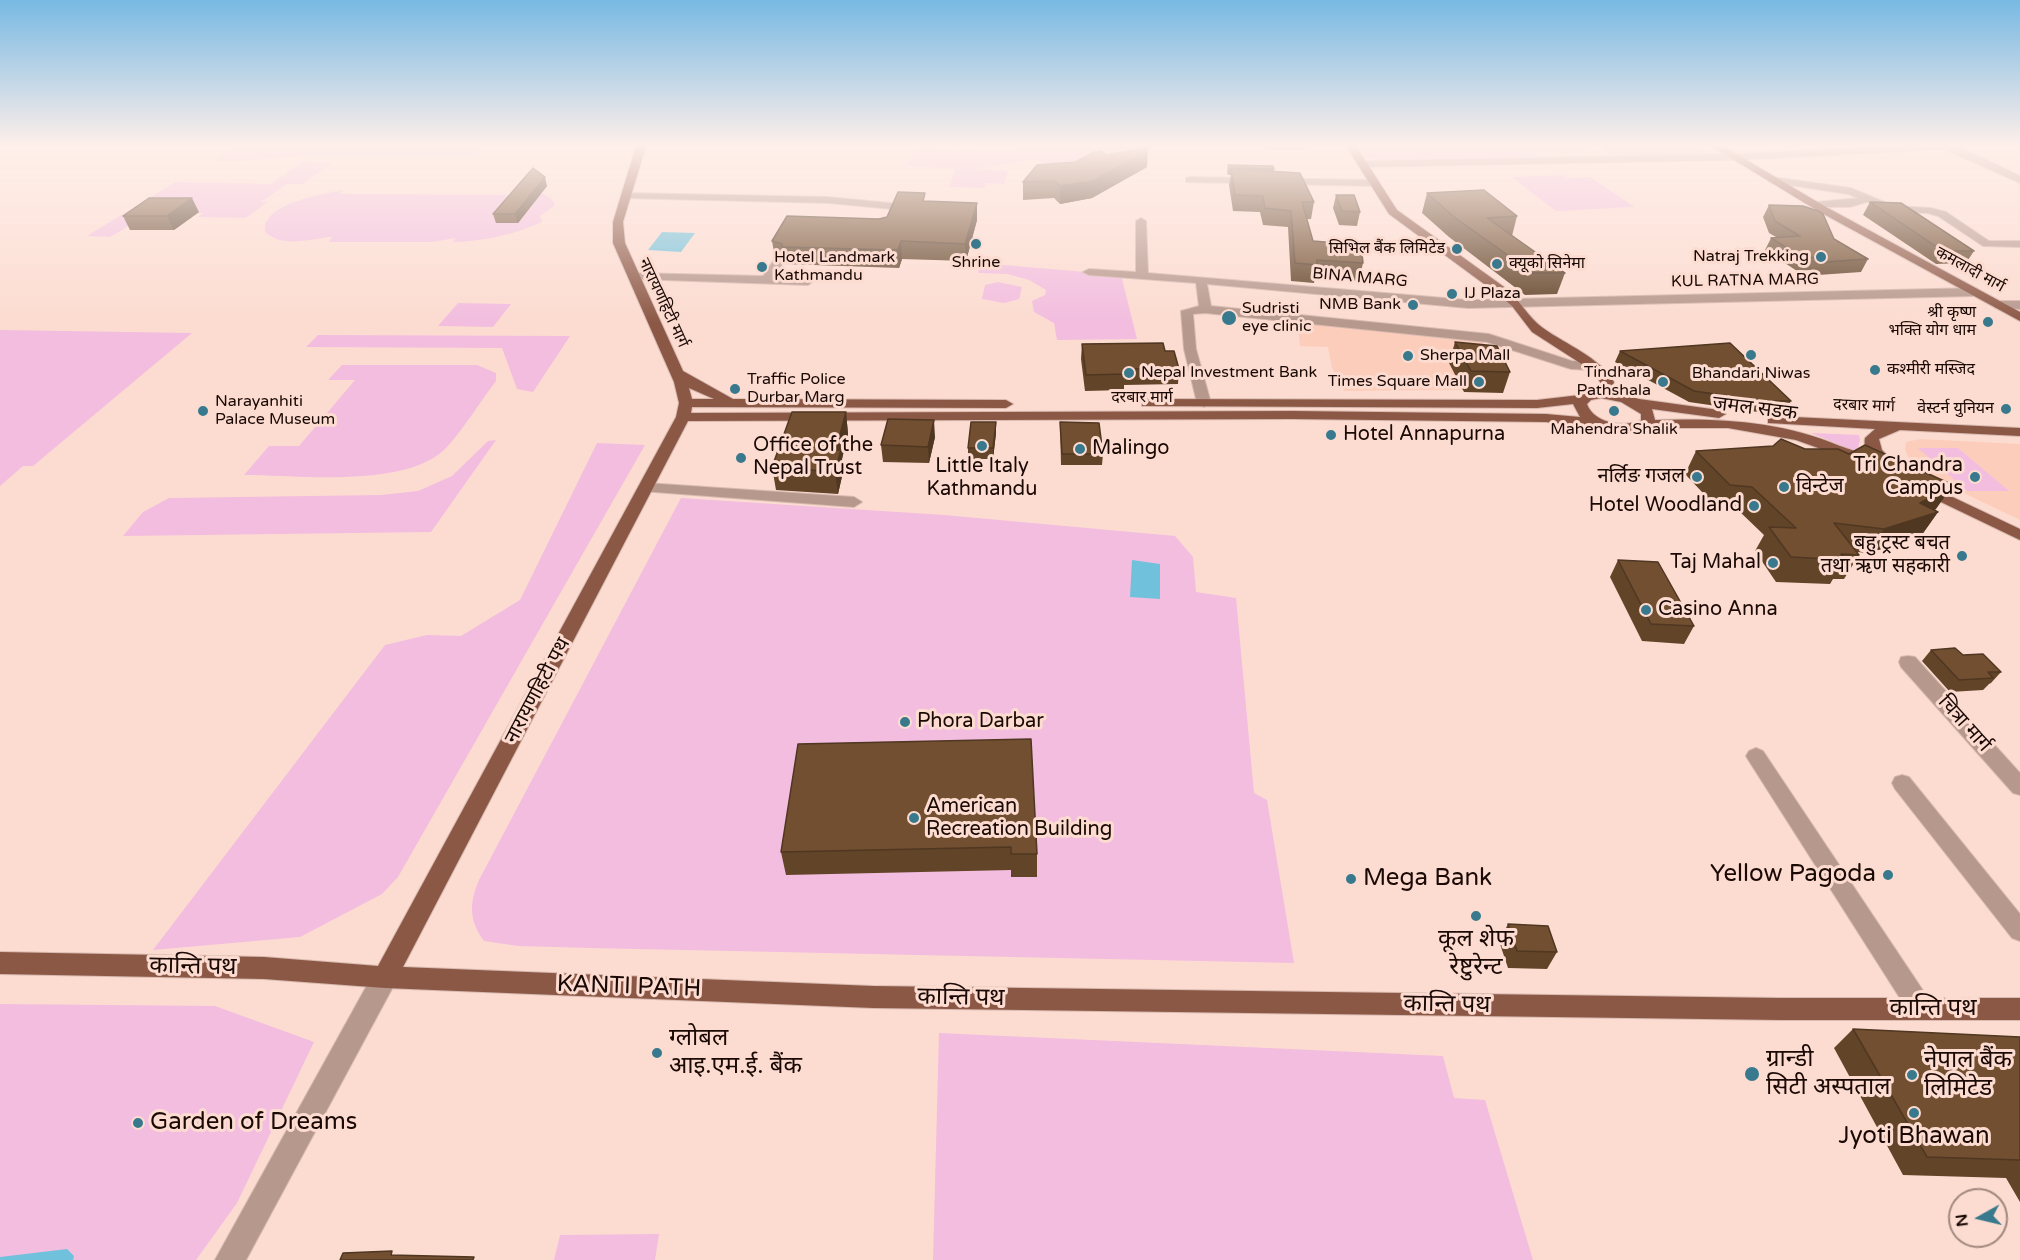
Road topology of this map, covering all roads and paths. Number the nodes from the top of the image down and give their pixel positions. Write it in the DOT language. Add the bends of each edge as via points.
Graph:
graph roads {
  1 [pos="623,205"];
  2 [pos="878,205"];
  3 [pos="1388,205"];
  4 [pos="1837,205"];
  5 [pos="1882,205"];
  6 [pos="891,206"];
  7 [pos="1817,206"];
  8 [pos="1141,221"];
  9 [pos="2020,244"];
  10 [pos="777,263"];
  11 [pos="1089,272"];
  12 [pos="1142,274"];
  13 [pos="634,276"];
  14 [pos="767,280"];
  15 [pos="1201,280"];
  16 [pos="808,281"];
  17 [pos="1975,292"];
  18 [pos="1516,303"];
  19 [pos="1999,305"];
  20 [pos="2020,305"];
  21 [pos="1205,309"];
  22 [pos="2020,317"];
  23 [pos="1596,367"];
  24 [pos="678,374"];
  25 [pos="1588,397"];
  26 [pos="1204,403"];
  27 [pos="1636,403"];
  28 [pos="685,410"];
  29 [pos="737,410"];
  30 [pos="1601,423"];
  31 [pos="1643,426"];
  32 [pos="1923,426"];
  33 [pos="2020,432"];
  34 [pos="664,456"];
  35 [pos="1903,478"];
  36 [pos="646,488"];
  37 [pos="854,502"];
  38 [pos="2020,535"];
  39 [pos="1908,662"];
  40 [pos="1756,756"];
  41 [pos="1902,783"];
  42 [pos="2020,787"];
  43 [pos="2020,931"];
  44 [pos="0,963"];
  45 [pos="385,976"];
  46 [pos="873,997"];
  47 [pos="1921,1009"];
  48 [pos="2020,1009"];
  49 [pos="230,1260"];
  1 -- 13 [label="main road, नारायणहिटी मार्ग" via="618,222 619,243"];
  2 -- 6 [label="street"];
  3 -- 18 [label="main road"];
  4 -- 7 [label="street"];
  5 -- 9 [label="street" via="1942,214 1987,244"];
  7 -- 17 [label="main road, कमलादी मार्ग"];
  8 -- 12 [label="street"];
  10 -- 14 [label="street"];
  11 -- 12 [label="street, BINA MARG"];
  12 -- 15 [label="street, BINA MARG"];
  13 -- 14 [label="street"];
  13 -- 24 [label="main road, नारायणहिटी मार्ग"];
  14 -- 16 [label="street"];
  15 -- 18 [label="street, BINA MARG" via="1468,304"];
  15 -- 21 [label="street"];
  17 -- 18 [label="street, KUL RATNA MARG"];
  17 -- 19 [label="main road, कमलादी मार्ग"];
  18 -- 23 [label="main road" via="1542,334"];
  19 -- 20 [label="street"];
  19 -- 22 [label="main road, कमलादी मार्ग"];
  21 -- 23 [label="street" via="1481,337 1571,365"];
  21 -- 26 [label="street" via="1187,311 1190,349"];
  23 -- 25 [label="main road" via="1607,382 1606,388"];
  24 -- 28 [label="main road, नारायणहिटी मार्ग"];
  24 -- 29 [label="main road"];
  25 -- 26 [label="main road, दरबार मार्ग" via="1537,404"];
  25 -- 27 [label="main road, दरबार मार्ग" via="1610,395"];
  25 -- 30 [label="main road" via="1580,403 1584,414"];
  26 -- 29 [label="main road, दरबार मार्ग"];
  27 -- 31 [label="main road" via="1648,413"];
  27 -- 32 [label="main road, दरबार मार्ग" via="1764,420"];
  28 -- 29 [label="main road, दरबार मार्ग"];
  28 -- 34 [label="main road, नारायणहिटी पथ"];
  29 -- 30 [label="main road, दरबार मार्ग" via="1546,418"];
  29 -- 34 [label="main road" via="684,435"];
  30 -- 31 [label="main road, दरबार मार्ग" via="1619,428"];
  31 -- 35 [label="main road, जमल सडक" via="1719,423 1774,429 1808,437"];
  32 -- 33 [label="main road, दरबार मार्ग"];
  32 -- 35 [label="main road" via="1873,435 1872,449"];
  34 -- 36 [label="main road, नारायणहिटी पथ"];
  35 -- 38 [label="main road, जमल सडक"];
  36 -- 37 [label="street"];
  36 -- 45 [label="main road, नारायणहिटी पथ"];
  39 -- 42 [label="street, चित्रा मार्ग"];
  40 -- 47 [label="street"];
  41 -- 43 [label="street"];
  44 -- 45 [label="main road, कान्ति पथ" via="264,968"];
  45 -- 46 [label="main road, KANTI PATH"];
  45 -- 49 [label="street"];
  46 -- 47 [label="main road, कान्ति पथ"];
  47 -- 48 [label="main road, कान्ति पथ"];
}
